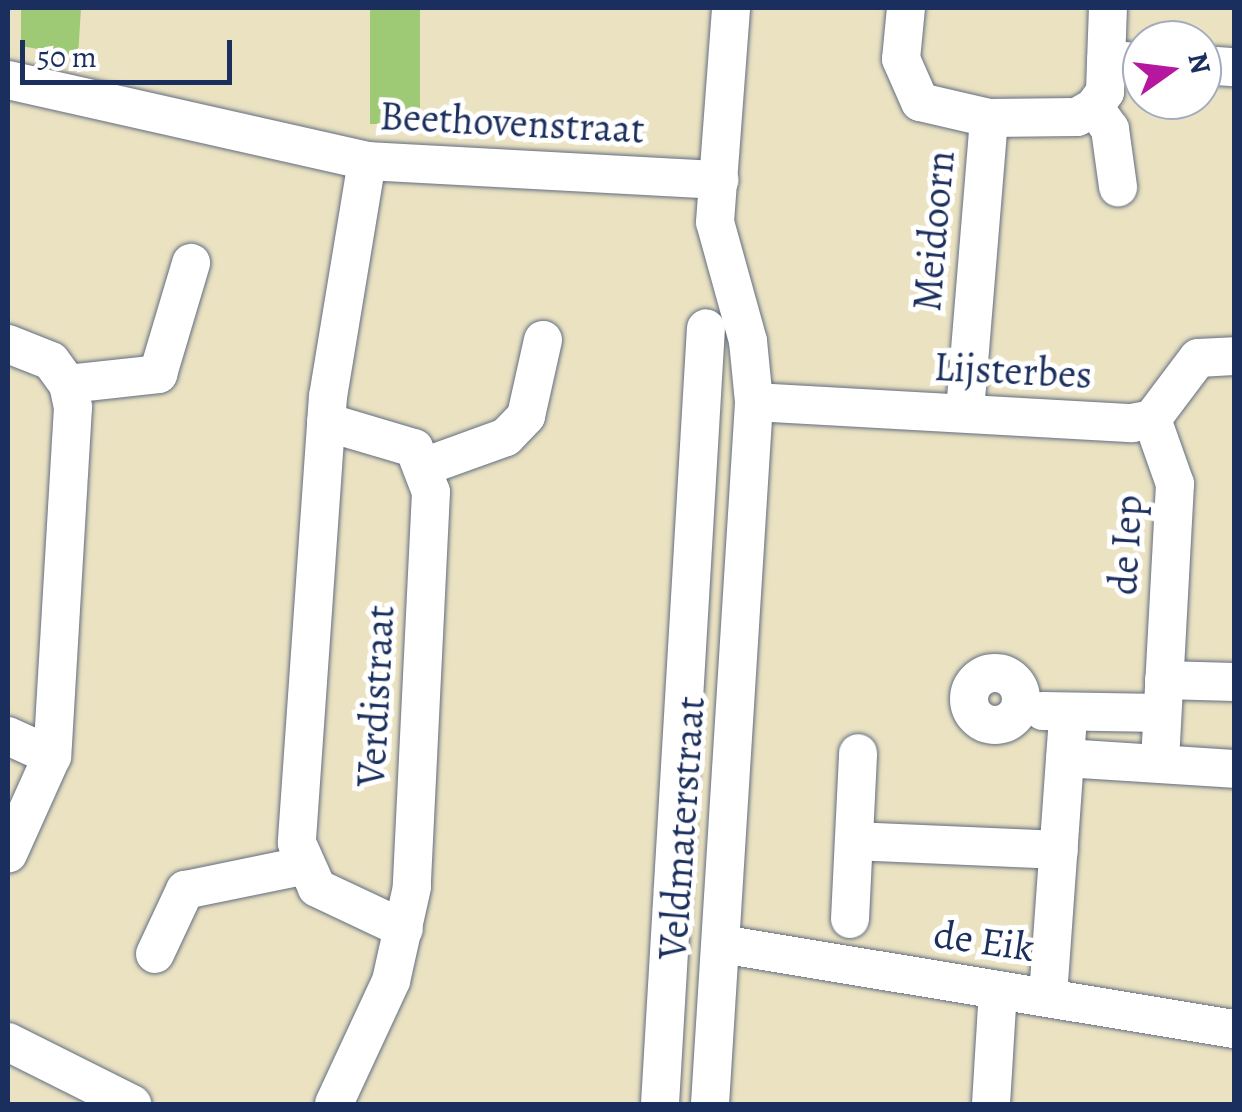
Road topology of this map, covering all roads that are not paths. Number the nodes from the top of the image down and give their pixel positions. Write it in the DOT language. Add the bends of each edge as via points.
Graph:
graph roads {
  1 [pos="731,8"];
  2 [pos="906,8"];
  3 [pos="1108,8"];
  4 [pos="1122,54"];
  5 [pos="1122,64"];
  6 [pos="10,93"];
  7 [pos="1094,107"];
  8 [pos="988,118"];
  9 [pos="367,161"];
  10 [pos="720,180"];
  11 [pos="1118,187"];
  12 [pos="192,262"];
  13 [pos="706,328"];
  14 [pos="543,340"];
  15 [pos="8,344"];
  16 [pos="1234,356"];
  17 [pos="68,384"];
  18 [pos="754,402"];
  19 [pos="965,411"];
  20 [pos="1152,419"];
  21 [pos="326,422"];
  22 [pos="426,466"];
  23 [pos="689,648"];
  24 [pos="738,651"];
  25 [pos="1234,682"];
  26 [pos="1163,697"];
  27 [pos="1020,707"];
  28 [pos="1068,717"];
  29 [pos="8,736"];
  30 [pos="858,753"];
  31 [pos="52,756"];
  32 [pos="1065,758"];
  33 [pos="1160,764"];
  34 [pos="1234,769"];
  35 [pos="854,841"];
  36 [pos="1059,850"];
  37 [pos="8,854"];
  38 [pos="302,866"];
  39 [pos="850,919"];
  40 [pos="404,929"];
  41 [pos="720,944"];
  42 [pos="155,954"];
  43 [pos="998,990"];
  44 [pos="1048,996"];
  45 [pos="666,1007"];
  46 [pos="715,1011"];
  47 [pos="1234,1029"];
  48 [pos="8,1042"];
  49 [pos="131,1104"];
  50 [pos="334,1104"];
  51 [pos="660,1104"];
  52 [pos="710,1104"];
  53 [pos="991,1104"];
  1 -- 10 [label="street, Veldmaterstraat"];
  2 -- 8 [label="street, Meidoorn" via="901,58 920,102"];
  3 -- 4 [label="street"];
  5 -- 7 [label="street"];
  6 -- 9 [label="street, Beethovenstraat"];
  7 -- 8 [label="street, Meidoorn" via="1077,117"];
  7 -- 11 [label="street" via="1110,129"];
  8 -- 19 [label="street, Meidoorn"];
  9 -- 10 [label="street, Beethovenstraat"];
  9 -- 21 [label="street, Verdistraat"];
  10 -- 18 [label="street, Veldmaterstraat" via="720,254 748,342"];
  12 -- 17 [label="street" via="158,374"];
  13 -- 23 [label="street, Veldmaterstraat"];
  14 -- 22 [label="street" via="526,416 506,437"];
  15 -- 17 [label="street" via="51,361"];
  16 -- 20 [label="street" via="1198,358"];
  17 -- 31 [label="street" via="73,407"];
  18 -- 19 [label="street, Lijsterbes"];
  18 -- 24 [label="street, Veldmaterstraat"];
  19 -- 20 [label="street, Lijsterbes"];
  20 -- 26 [label="street, de Iep" via="1175,484"];
  21 -- 22 [label="street" via="394,438 414,448"];
  21 -- 38 [label="street, Verdistraat" via="297,844"];
  22 -- 40 [label="street, Verdistraat" via="431,492 412,888"];
  23 -- 24 [label="street, Veldmaterstraat"];
  23 -- 45 [label="street, Veldmaterstraat"];
  24 -- 41 [label="street, Veldmaterstraat"];
  25 -- 26 [label="street"];
  26 -- 28 [label="street"];
  26 -- 33 [label="street, de Iep"];
  27 -- 28 [label="street"];
  28 -- 32 [label="street"];
  29 -- 31 [label="street"];
  30 -- 35 [label="street"];
  31 -- 37 [label="street"];
  32 -- 33 [label="street"];
  32 -- 36 [label="street"];
  33 -- 34 [label="street"];
  35 -- 36 [label="street"];
  35 -- 39 [label="street"];
  36 -- 44 [label="street"];
  38 -- 40 [label="street" via="317,888"];
  38 -- 42 [label="street" via="185,890"];
  40 -- 50 [label="street, Verdistraat" via="391,981"];
  41 -- 43 [label="street, de Eik"];
  41 -- 46 [label="street, Veldmaterstraat"];
  43 -- 44 [label="street, de Eik"];
  43 -- 53 [label="street"];
  44 -- 47 [label="street, de Eik"];
  45 -- 46 [label="street, Veldmaterstraat"];
  45 -- 51 [label="street, Veldmaterstraat"];
  46 -- 52 [label="street, Veldmaterstraat"];
  48 -- 49 [label="street"];
}
